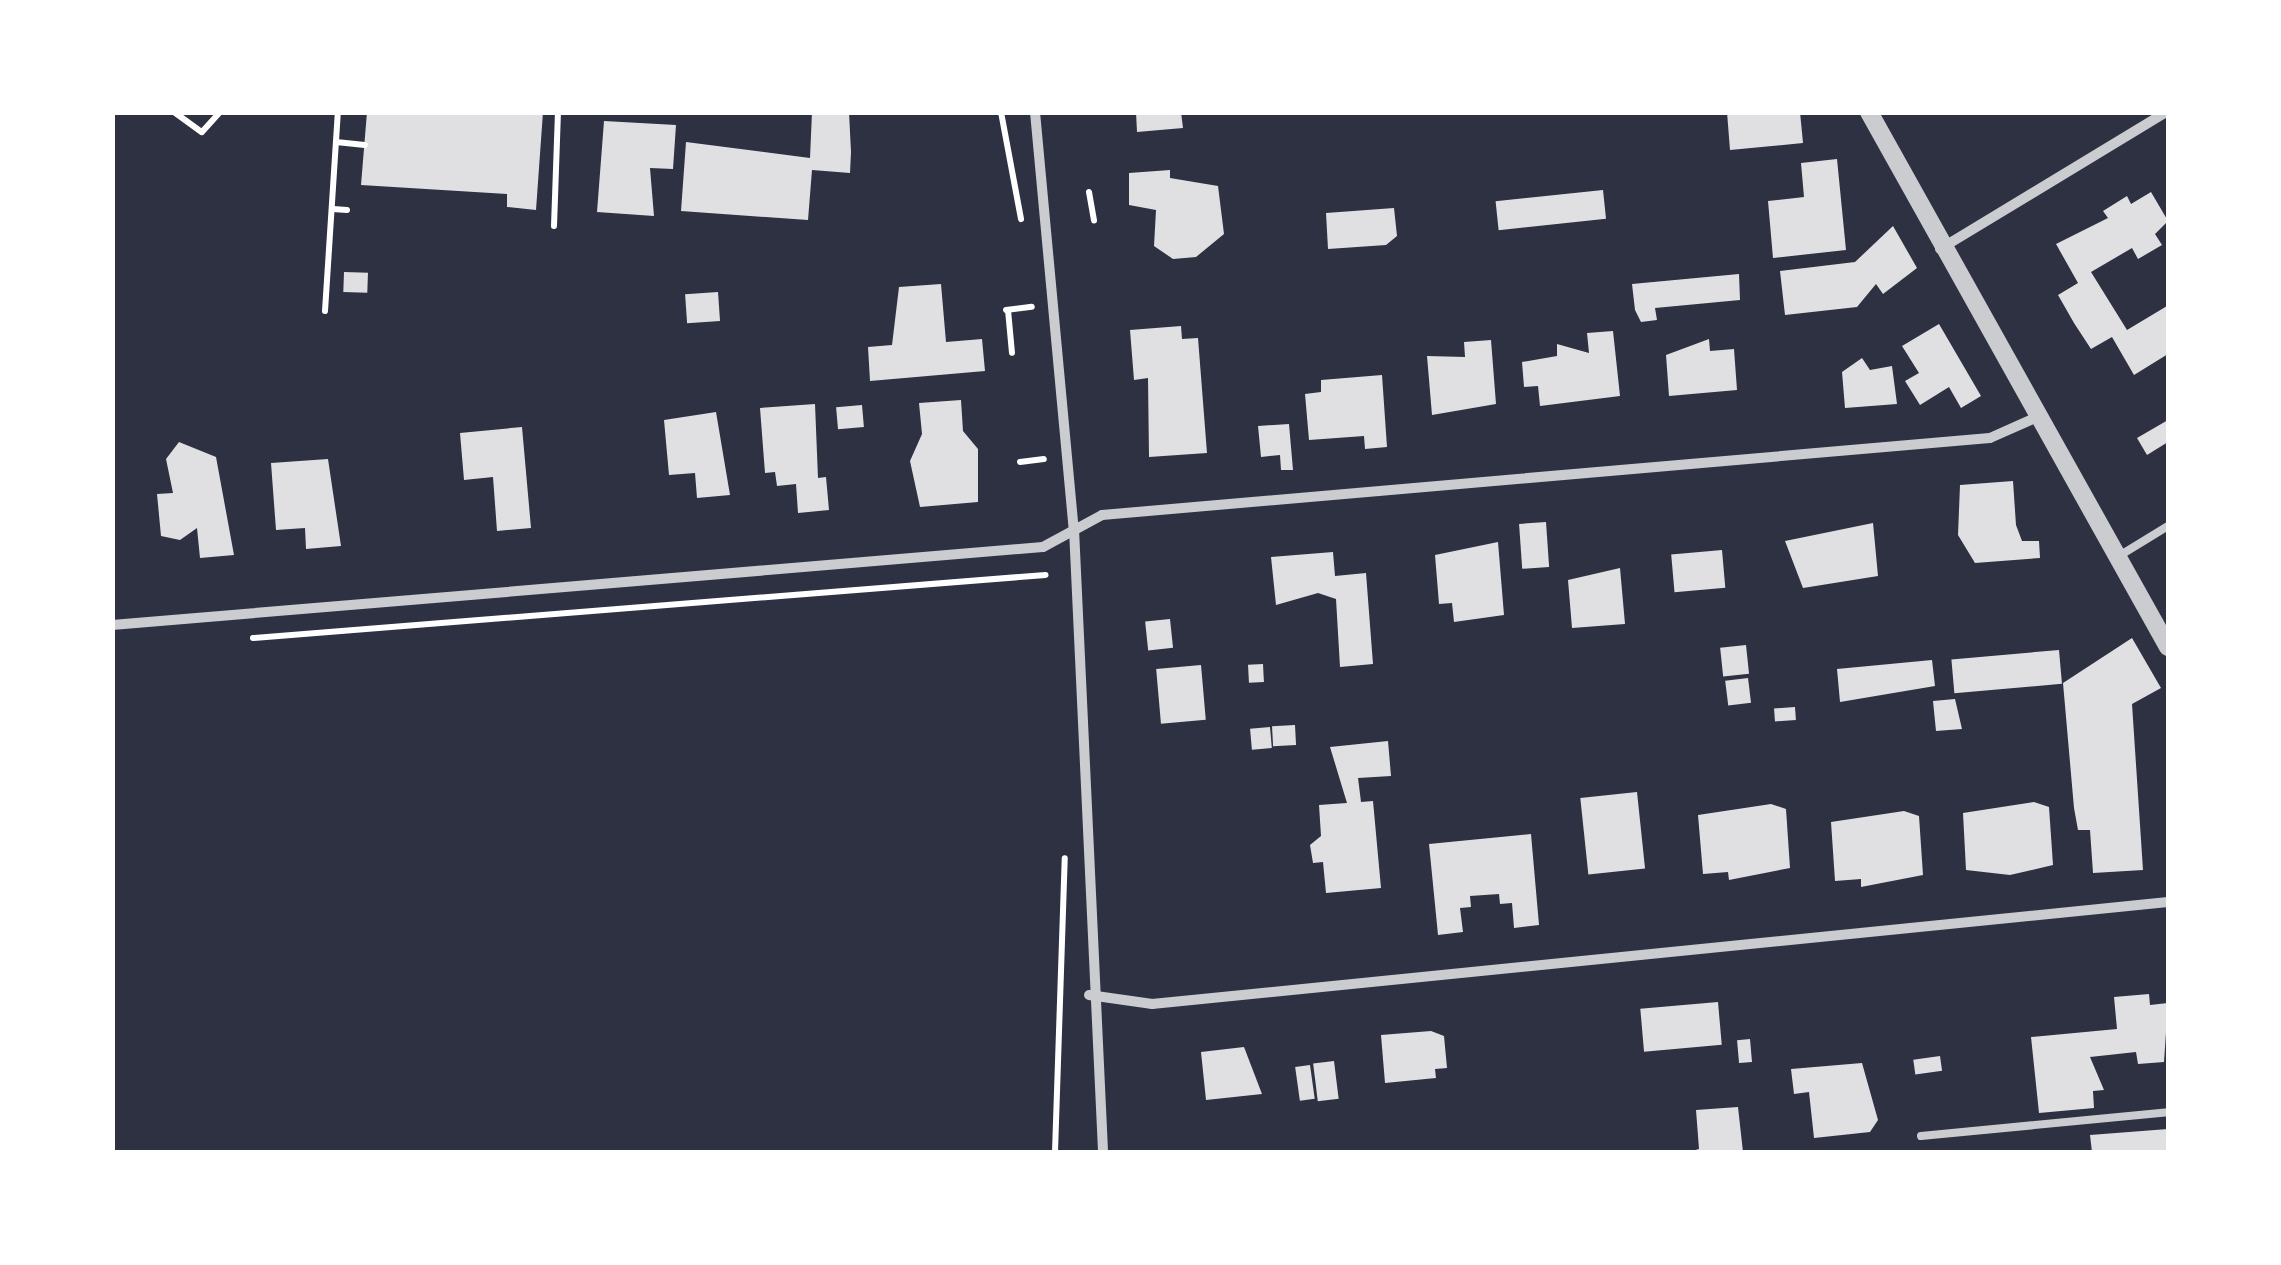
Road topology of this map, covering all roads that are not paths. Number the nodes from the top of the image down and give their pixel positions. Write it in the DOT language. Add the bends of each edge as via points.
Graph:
graph roads {
  1 [pos="1035,112"];
  2 [pos="1869,112"];
  3 [pos="2166,112"];
  4 [pos="1939,250"];
  5 [pos="2035,418"];
  6 [pos="2168,526"];
  7 [pos="1074,529"];
  8 [pos="2115,558"];
  9 [pos="112,625"];
  10 [pos="2168,647"];
  11 [pos="2168,902"];
  12 [pos="1089,995"];
  13 [pos="2168,1112"];
  14 [pos="1921,1136"];
  15 [pos="1103,1152"];
  1 -- 7 [label="street"];
  2 -- 4 [label="street"];
  3 -- 4 [label="street"];
  4 -- 5 [label="street"];
  5 -- 7 [label="street" via="1990,438 1129,512"];
  5 -- 8 [label="street"];
  6 -- 8 [label="lane"];
  7 -- 9 [label="street" via="1043,547"];
  7 -- 12 [label="street" via="1092,822"];
  8 -- 10 [label="street"];
  11 -- 12 [label="street" via="1152,1004"];
  12 -- 15 [label="street"];
  13 -- 14 [label="lane"];
}
